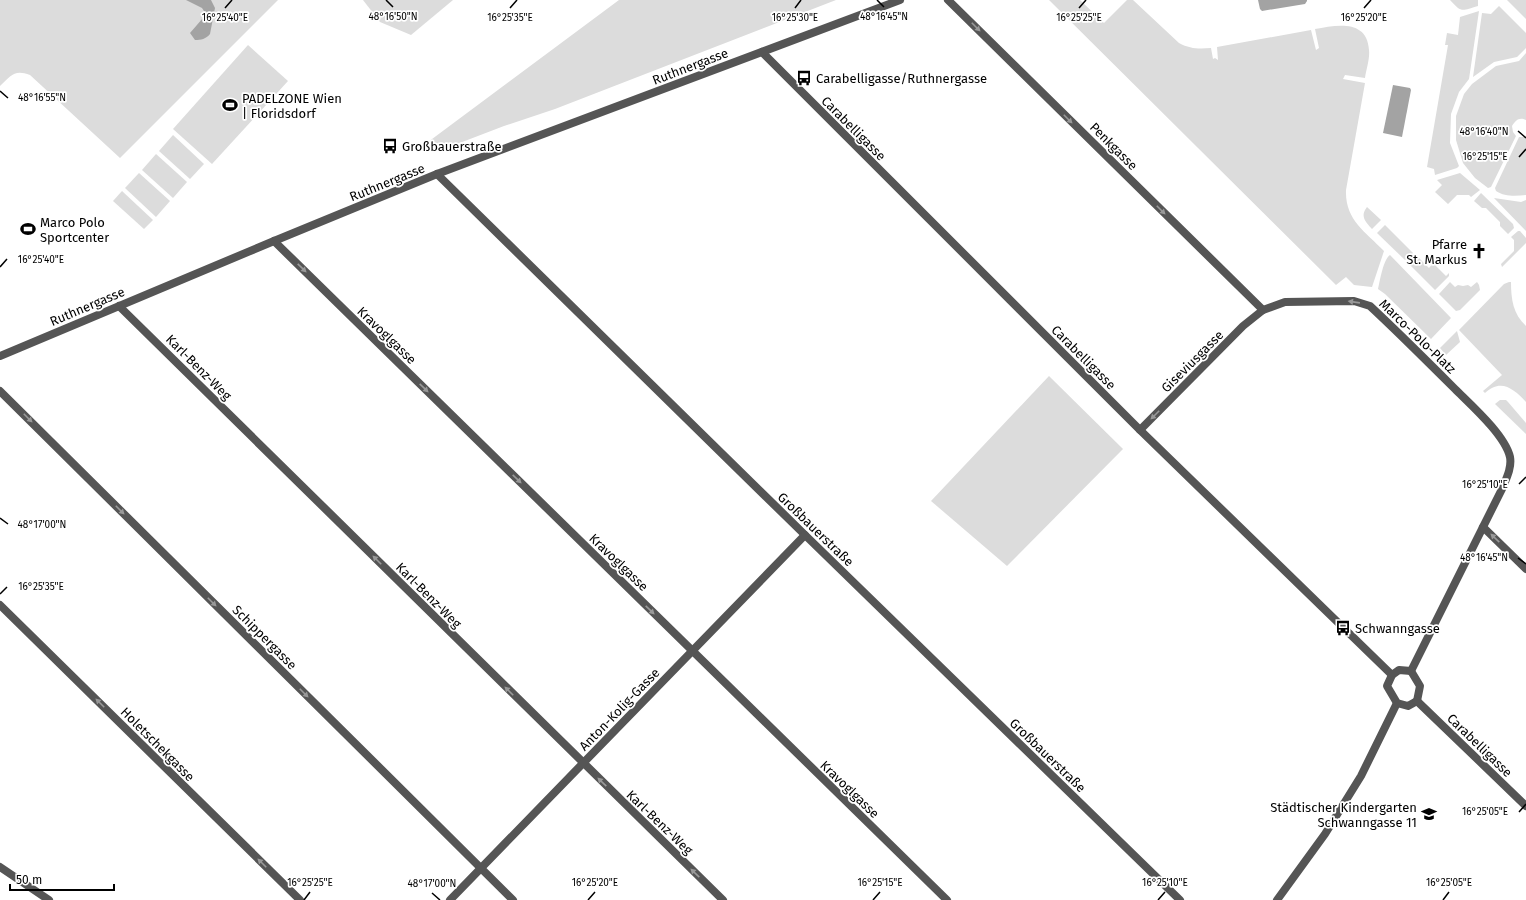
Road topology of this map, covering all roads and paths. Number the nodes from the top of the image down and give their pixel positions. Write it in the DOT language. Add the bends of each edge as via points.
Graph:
graph roads {
  1 [pos="900,0"];
  2 [pos="948,0"];
  3 [pos="762,52"];
  4 [pos="437,174"];
  5 [pos="274,241"];
  6 [pos="120,306"];
  7 [pos="1263,310"];
  8 [pos="0,356"];
  9 [pos="0,391"];
  10 [pos="1140,430"];
  11 [pos="1484,527"];
  12 [pos="805,535"];
  13 [pos="1526,569"];
  14 [pos="0,604"];
  15 [pos="692,651"];
  16 [pos="1411,671"];
  17 [pos="1392,675"];
  18 [pos="1417,700"];
  19 [pos="1397,703"];
  20 [pos="583,764"];
  21 [pos="1526,806"];
  22 [pos="0,867"];
  23 [pos="481,868"];
  24 [pos="49,900"];
  25 [pos="300,900"];
  26 [pos="450,900"];
  27 [pos="513,900"];
  28 [pos="723,900"];
  29 [pos="947,900"];
  30 [pos="1180,900"];
  31 [pos="1277,900"];
  1 -- 3 [label="street, Ruthnergasse"];
  2 -- 7 [label="street, Penkgasse, one-way"];
  3 -- 4 [label="street, Ruthnergasse"];
  3 -- 10 [label="street, Carabelligasse"];
  4 -- 5 [label="street, Ruthnergasse"];
  4 -- 12 [label="street, Großbauerstraße"];
  5 -- 6 [label="street, Ruthnergasse"];
  5 -- 15 [label="street, Kravoglgasse, one-way"];
  6 -- 8 [label="street, Ruthnergasse"];
  20 -- 6 [label="street, Karl-Benz-Weg, one-way"];
  7 -- 10 [label="street, Giseviusgasse, one-way" via="1243,326"];
  11 -- 7 [label="street, Marco-Polo-Platz, one-way" via="1510,469 1510,458 1507,448 1476,410 1370,306 1354,302 1285,302"];
  9 -- 23 [label="street, Schippergasse, one-way"];
  10 -- 17 [label="street, Carabelligasse"];
  13 -- 11 [label="street, one-way"];
  11 -- 16 [label="street"];
  12 -- 15 [label="street, Anton-Kolig-Gasse"];
  12 -- 30 [label="street, Großbauerstraße"];
  25 -- 14 [label="street, Holetschekgasse, one-way"];
  15 -- 20 [label="street, Anton-Kolig-Gasse"];
  15 -- 29 [label="street, Kravoglgasse"];
  16 -- 17 [label="street" via="1399,670"];
  16 -- 18 [label="street" via="1420,686"];
  17 -- 19 [label="street" via="1388,686"];
  18 -- 19 [label="street" via="1408,706"];
  18 -- 21 [label="street, Carabelligasse"];
  19 -- 31 [label="street" via="1361,776 1325,834"];
  20 -- 23 [label="street, Anton-Kolig-Gasse"];
  28 -- 20 [label="street, Karl-Benz-Weg, one-way"];
  22 -- 24 [label="street"];
  23 -- 26 [label="street, Anton-Kolig-Gasse"];
  23 -- 27 [label="street, Schippergasse"];
}
